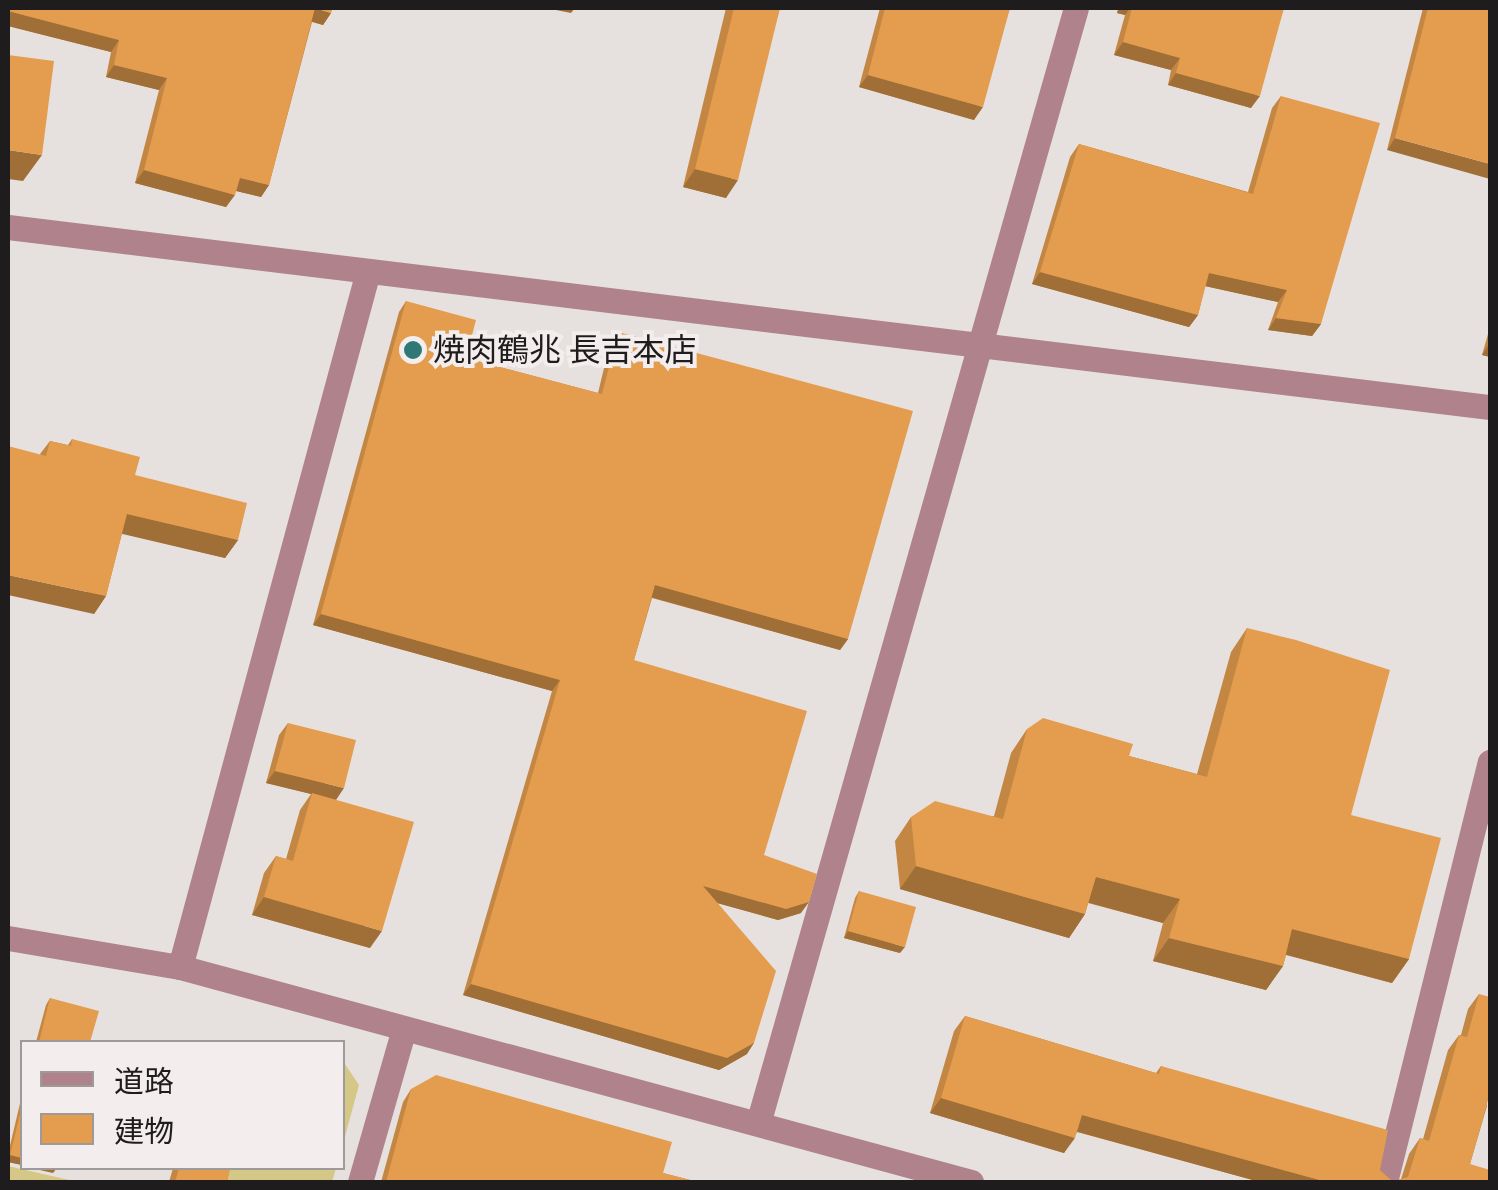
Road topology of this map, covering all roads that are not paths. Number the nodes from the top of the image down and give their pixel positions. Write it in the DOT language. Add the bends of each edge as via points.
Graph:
graph roads {
  1 [pos="1076,8"];
  2 [pos="8,227"];
  3 [pos="368,271"];
  4 [pos="977,346"];
  5 [pos="1490,407"];
  6 [pos="1490,762"];
  7 [pos="8,938"];
  8 [pos="180,967"];
  9 [pos="404,1029"];
  10 [pos="760,1120"];
  11 [pos="360,1182"];
  12 [pos="971,1182"];
  13 [pos="1385,1182"];
  1 -- 4 [label="street"];
  2 -- 3 [label="street"];
  3 -- 4 [label="street"];
  3 -- 8 [label="street"];
  4 -- 5 [label="street"];
  4 -- 10 [label="street"];
  6 -- 13 [label="street"];
  7 -- 8 [label="street"];
  8 -- 9 [label="street"];
  9 -- 10 [label="street"];
  9 -- 11 [label="street"];
  10 -- 12 [label="street"];
}
